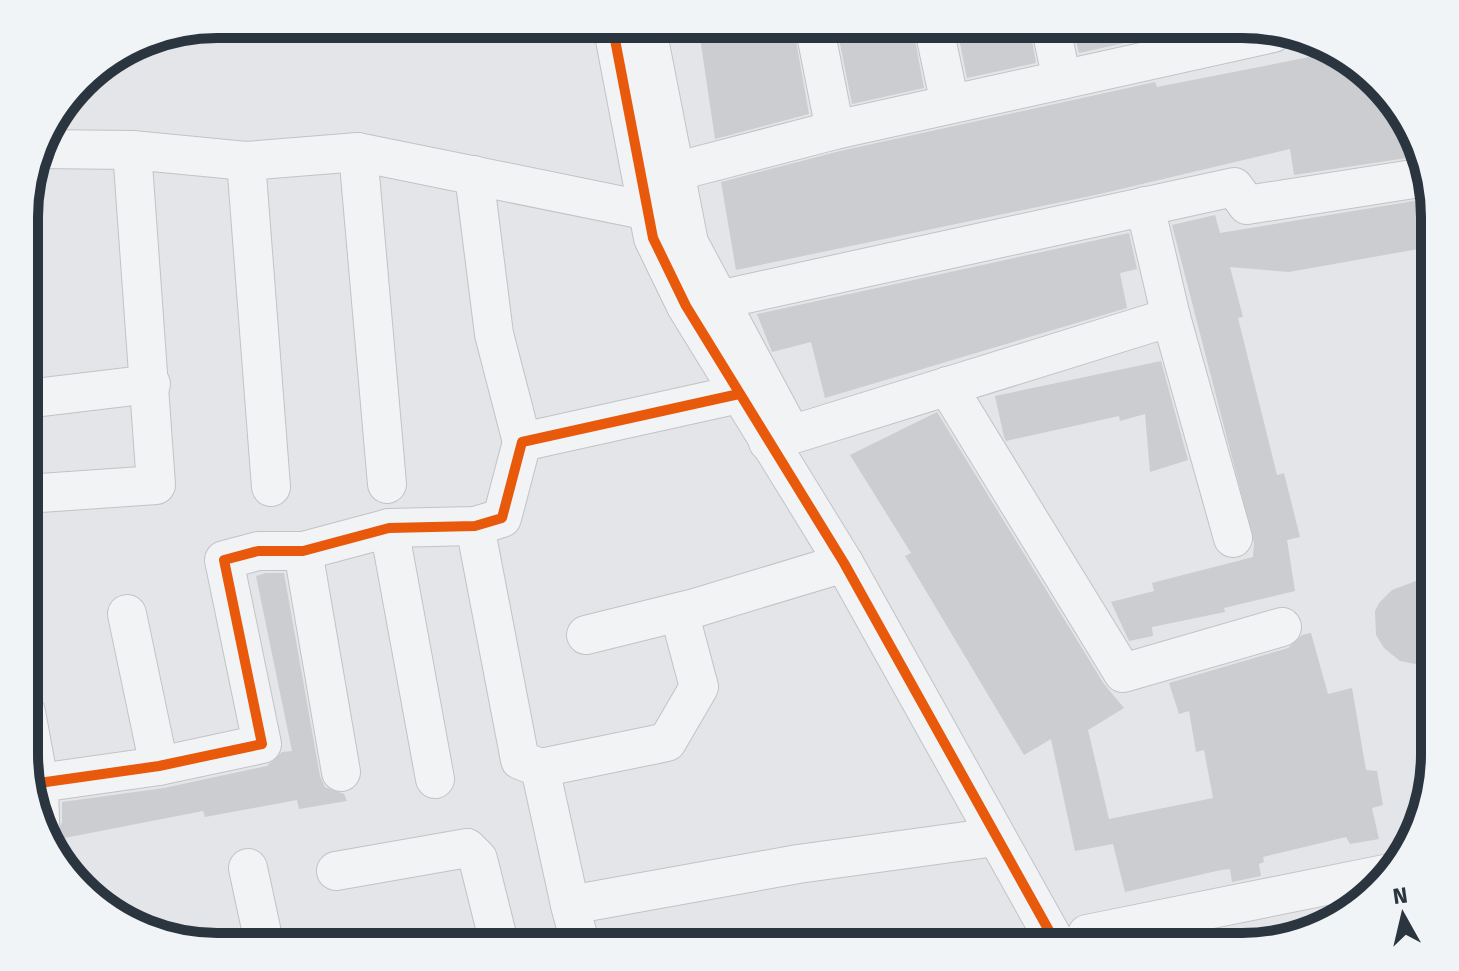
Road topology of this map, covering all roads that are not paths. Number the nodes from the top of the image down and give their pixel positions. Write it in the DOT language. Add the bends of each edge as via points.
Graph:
graph roads {
  1 [pos="616,38"];
  2 [pos="649,38"];
  3 [pos="817,38"];
  4 [pos="936,38"];
  5 [pos="1053,38"];
  6 [pos="1197,38"];
  7 [pos="1167,40"];
  8 [pos="1062,80"];
  9 [pos="950,104"];
  10 [pos="835,130"];
  11 [pos="51,149"];
  12 [pos="132,150"];
  13 [pos="358,152"];
  14 [pos="246,161"];
  15 [pos="674,172"];
  16 [pos="474,175"];
  17 [pos="1417,178"];
  18 [pos="1145,206"];
  19 [pos="665,214"];
  20 [pos="718,300"];
  21 [pos="1171,317"];
  22 [pos="151,384"];
  23 [pos="947,386"];
  24 [pos="739,394"];
  25 [pos="38,398"];
  26 [pos="780,438"];
  27 [pos="522,442"];
  28 [pos="387,484"];
  29 [pos="271,487"];
  30 [pos="38,493"];
  31 [pos="475,526"];
  32 [pos="389,528"];
  33 [pos="1233,538"];
  34 [pos="303,551"];
  35 [pos="844,563"];
  36 [pos="679,612"];
  37 [pos="127,614"];
  38 [pos="1282,627"];
  39 [pos="586,635"];
  40 [pos="159,766"];
  41 [pos="540,768"];
  42 [pos="341,772"];
  43 [pos="435,779"];
  44 [pos="40,783"];
  45 [pos="995,837"];
  46 [pos="248,868"];
  47 [pos="336,871"];
  48 [pos="1372,877"];
  49 [pos="570,905"];
  50 [pos="1337,906"];
  51 [pos="262,933"];
  52 [pos="496,933"];
  53 [pos="577,933"];
  54 [pos="1068,933"];
  55 [pos="1069,933"];
  56 [pos="1096,933"];
  57 [pos="1201,933"];
  1 -- 19 [label="street"];
  2 -- 15 [label="street"];
  3 -- 10 [label="street"];
  4 -- 9 [label="street"];
  5 -- 8 [label="street"];
  6 -- 7 [label="street"];
  7 -- 8 [label="street"];
  8 -- 9 [label="street"];
  9 -- 10 [label="street"];
  10 -- 15 [label="street"];
  11 -- 12 [label="street"];
  12 -- 14 [label="street"];
  12 -- 22 [label="street"];
  13 -- 14 [label="street"];
  13 -- 16 [label="street"];
  13 -- 28 [label="street"];
  14 -- 29 [label="street"];
  15 -- 19 [label="street"];
  16 -- 19 [label="street"];
  16 -- 27 [label="street" via="494,334"];
  17 -- 18 [label="street" via="1247,205 1234,187"];
  18 -- 20 [label="street"];
  18 -- 21 [label="street"];
  19 -- 20 [label="street" via="689,243"];
  19 -- 24 [label="street" via="653,238"];
  20 -- 26 [label="street"];
  21 -- 23 [label="street"];
  21 -- 33 [label="street"];
  22 -- 25 [label="street"];
  22 -- 30 [label="street" via="156,485"];
  23 -- 26 [label="street"];
  23 -- 38 [label="street" via="1123,673"];
  24 -- 26 [label="street"];
  24 -- 27 [label="street"];
  26 -- 35 [label="street"];
  26 -- 55 [label="street" via="914,638"];
  27 -- 31 [label="street" via="502,518"];
  31 -- 32 [label="street"];
  31 -- 41 [label="street" via="520,760"];
  32 -- 34 [label="street"];
  32 -- 43 [label="street"];
  34 -- 40 [label="street" via="258,551 224,560 262,744"];
  34 -- 42 [label="street"];
  35 -- 36 [label="street"];
  35 -- 45 [label="street"];
  36 -- 39 [label="street"];
  36 -- 41 [label="street" via="699,687 667,742"];
  37 -- 40 [label="street"];
  40 -- 44 [label="street"];
  41 -- 49 [label="street"];
  45 -- 49 [label="street" via="798,864"];
  45 -- 54 [label="street"];
  46 -- 51 [label="street"];
  47 -- 52 [label="street" via="467,848 478,859"];
  48 -- 56 [label="street"];
  49 -- 53 [label="street"];
  50 -- 57 [label="street"];
}
